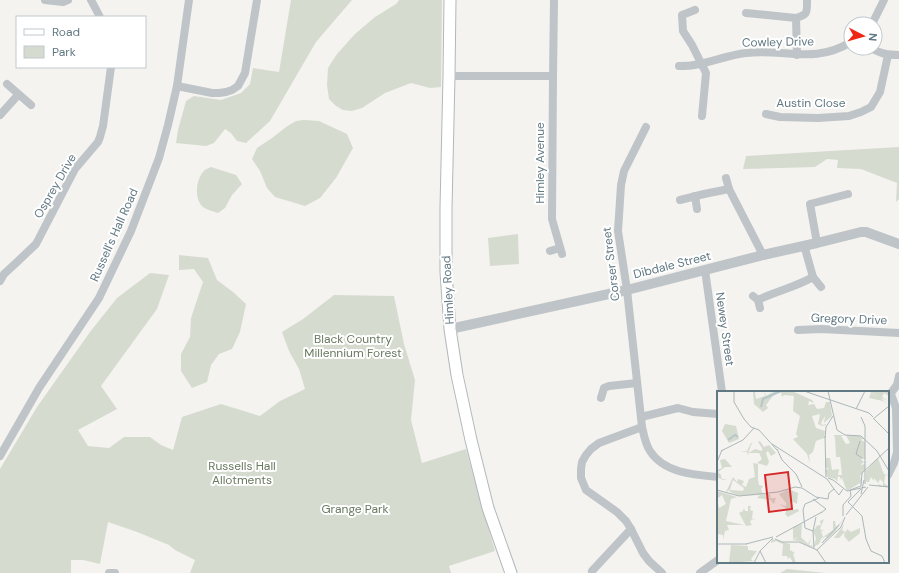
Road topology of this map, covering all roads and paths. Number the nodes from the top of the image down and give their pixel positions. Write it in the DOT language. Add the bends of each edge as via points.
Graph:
graph roads {
  1 [pos="45,0"];
  2 [pos="68,0"];
  3 [pos="91,0"];
  4 [pos="189,0"];
  5 [pos="257,0"];
  6 [pos="450,0"];
  7 [pos="554,0"];
  8 [pos="807,0"];
  9 [pos="884,0"];
  10 [pos="695,10"];
  11 [pos="746,13"];
  12 [pos="99,16"];
  13 [pos="876,16"];
  14 [pos="796,18"];
  15 [pos="843,46"];
  16 [pos="883,54"];
  17 [pos="797,55"];
  18 [pos="888,55"];
  19 [pos="899,55"];
  20 [pos="702,63"];
  21 [pos="679,66"];
  22 [pos="111,68"];
  23 [pos="449,76"];
  24 [pos="553,76"];
  25 [pos="7,84"];
  26 [pos="177,86"];
  27 [pos="18,95"];
  28 [pos="31,105"];
  29 [pos="766,114"];
  30 [pos="0,115"];
  31 [pos="702,116"];
  32 [pos="646,127"];
  33 [pos="726,178"];
  34 [pos="729,189"];
  35 [pos="848,194"];
  36 [pos="695,196"];
  37 [pos="680,200"];
  38 [pos="697,209"];
  39 [pos="817,243"];
  40 [pos="899,244"];
  41 [pos="804,245"];
  42 [pos="550,252"];
  43 [pos="763,255"];
  44 [pos="705,270"];
  45 [pos="1,275"];
  46 [pos="813,277"];
  47 [pos="821,287"];
  48 [pos="626,290"];
  49 [pos="757,301"];
  50 [pos="450,329"];
  51 [pos="798,330"];
  52 [pos="899,334"];
  53 [pos="899,376"];
  54 [pos="637,383"];
  55 [pos="722,391"];
  56 [pos="889,396"];
  57 [pos="602,398"];
  58 [pos="717,414"];
  59 [pos="641,417"];
  60 [pos="642,427"];
  61 [pos="0,456"];
  62 [pos="889,473"];
  63 [pos="717,477"];
  64 [pos="631,529"];
  65 [pos="717,561"];
  66 [pos="592,571"];
  67 [pos="109,573"];
  68 [pos="115,573"];
  69 [pos="511,573"];
  70 [pos="662,573"];
  71 [pos="700,573"];
  1 -- 2 [label="street"];
  3 -- 12 [label="street"];
  4 -- 26 [label="street, Russell's Hall Road"];
  5 -- 26 [label="street" via="245,73 238,86 219,93"];
  6 -- 23 [label="main road, Himley Road"];
  7 -- 24 [label="street, Himley Avenue"];
  8 -- 14 [label="street" via="807,12"];
  9 -- 13 [label="street"];
  10 -- 20 [label="street" via="682,15 683,31"];
  11 -- 14 [label="street"];
  14 -- 17 [label="street"];
  15 -- 17 [label="street, Cowley Drive" via="829,52"];
  16 -- 18 [label="street"];
  17 -- 20 [label="street, Cowley Drive" via="745,53"];
  18 -- 19 [label="street"];
  18 -- 29 [label="street, Austin Close" via="880,92 871,107 861,112 849,116 818,118"];
  20 -- 21 [label="street, Cowley Drive"];
  20 -- 31 [label="street" via="706,73"];
  22 -- 45 [label="street, Osprey Drive" via="103,126 98,142 75,169 36,244"];
  23 -- 24 [label="street"];
  23 -- 50 [label="main road, Himley Road" via="446,265"];
  24 -- 42 [label="street, Himley Avenue" via="552,219 561,251"];
  25 -- 27 [label="street"];
  26 -- 61 [label="street, Russell's Hall Road" via="158,158 131,231 99,298 39,388"];
  27 -- 28 [label="street"];
  27 -- 30 [label="street"];
  32 -- 48 [label="street, Corser Street" via="624,171 621,185 618,231"];
  33 -- 34 [label="street"];
  34 -- 36 [label="street"];
  34 -- 43 [label="street"];
  35 -- 39 [label="street" via="810,204"];
  36 -- 37 [label="street"];
  36 -- 38 [label="street"];
  39 -- 40 [label="street, Dibdale Street" via="866,232"];
  39 -- 41 [label="street, Dibdale Street"];
  41 -- 43 [label="street, Dibdale Street"];
  41 -- 46 [label="street"];
  43 -- 44 [label="street, Dibdale Street"];
  44 -- 48 [label="street, Dibdale Street"];
  44 -- 55 [label="street, Newey Street"];
  46 -- 47 [label="street"];
  46 -- 49 [label="street"];
  48 -- 50 [label="street, Dibdale Street"];
  48 -- 54 [label="street, Corser Street"];
  50 -- 69 [label="main road, Himley Road" via="457,375 488,508"];
  51 -- 52 [label="street, Gregory Drive"];
  53 -- 56 [label="street" via="897,386"];
  54 -- 57 [label="street" via="604,388"];
  54 -- 59 [label="street, Corser Street"];
  56 -- 62 [label="street" via="896,408 897,452"];
  58 -- 59 [label="street" via="678,408"];
  59 -- 60 [label="street, Corser Street"];
  60 -- 63 [label="street, Corser Street" via="646,444 662,463 683,473"];
  60 -- 64 [label="street" via="599,443 586,455 581,469 581,478 586,490 617,512"];
  64 -- 66 [label="street"];
  64 -- 70 [label="street" via="643,553"];
  65 -- 71 [label="street"];
  67 -- 68 [label="street"];
}
